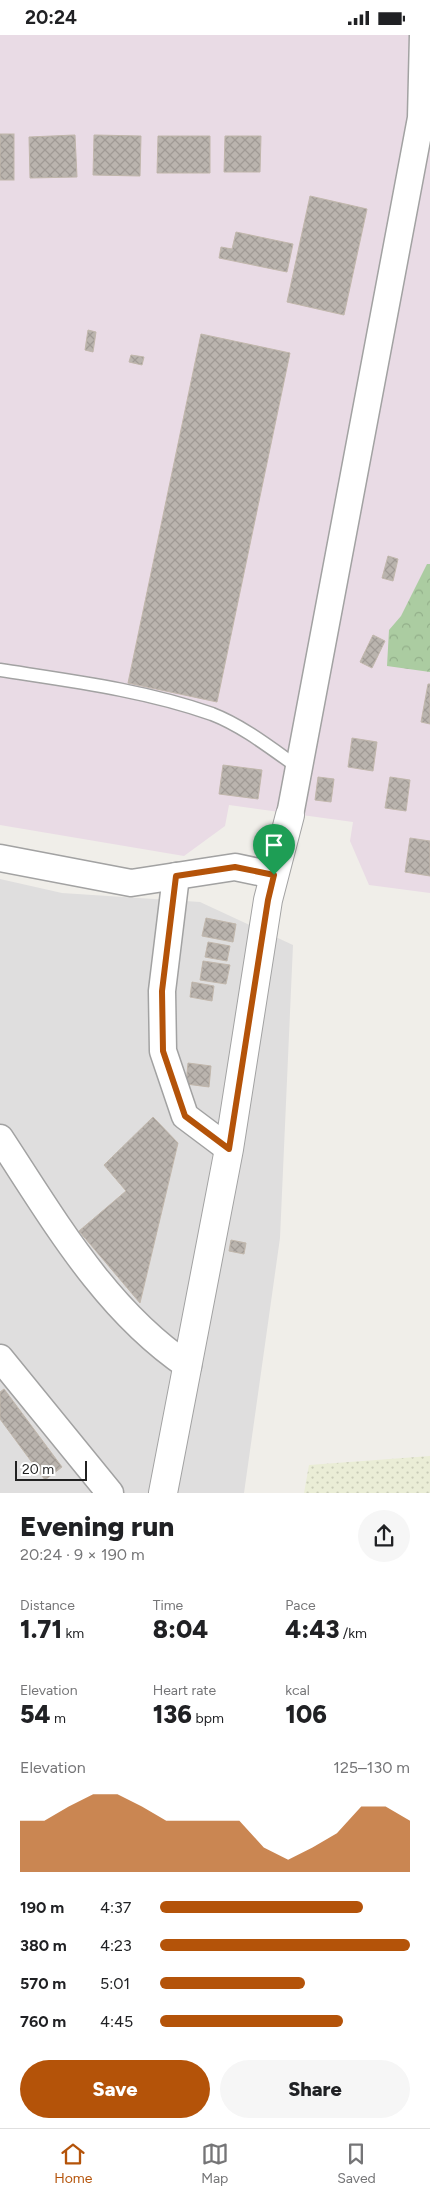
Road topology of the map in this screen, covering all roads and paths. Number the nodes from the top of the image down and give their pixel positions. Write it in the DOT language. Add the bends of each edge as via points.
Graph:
graph roads {
  1 [pos="423,35"];
  2 [pos="0,670"];
  3 [pos="299,768"];
  4 [pos="290,815"];
  5 [pos="0,858"];
  6 [pos="274,875"];
  7 [pos="176,876"];
  8 [pos="0,1138"];
  9 [pos="229,1149"];
  10 [pos="0,1358"];
  11 [pos="188,1366"];
  12 [pos="110,1493"];
  13 [pos="163,1493"];
  1 -- 3 [label="street" via="421,119"];
  2 -- 3 [label="lane" via="99,686 213,715 249,734"];
  3 -- 4 [label="street"];
  4 -- 6 [label="street"];
  5 -- 7 [label="street" via="131,883"];
  6 -- 7 [label="street" via="235,867"];
  6 -- 9 [label="street"];
  7 -- 9 [label="street" via="162,991 163,1051 185,1116"];
  8 -- 11 [label="street" via="71,1247 132,1321 161,1348"];
  9 -- 11 [label="street"];
  10 -- 12 [label="street"];
  11 -- 13 [label="street"];
}
